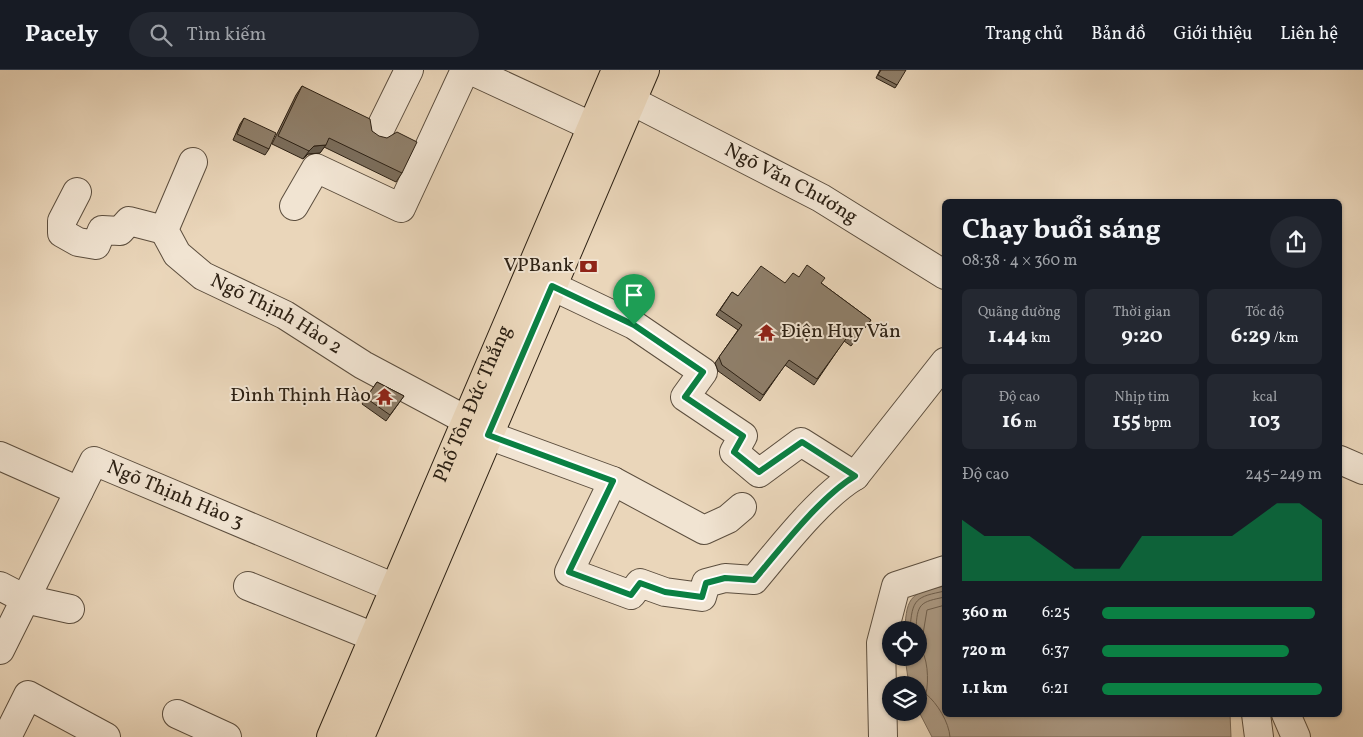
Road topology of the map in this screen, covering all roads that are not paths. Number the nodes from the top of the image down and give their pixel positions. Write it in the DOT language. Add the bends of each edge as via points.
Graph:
graph roads {
  1 [pos="409,70"];
  2 [pos="465,70"];
  3 [pos="470,70"];
  4 [pos="645,70"];
  5 [pos="609,72"];
  6 [pos="632,101"];
  7 [pos="591,126"];
  8 [pos="379,131"];
  9 [pos="616,137"];
  10 [pos="193,162"];
  11 [pos="77,192"];
  12 [pos="294,206"];
  13 [pos="164,230"];
  14 [pos="942,273"];
  15 [pos="552,286"];
  16 [pos="942,366"];
  17 [pos="477,427"];
  18 [pos="0,456"];
  19 [pos="1342,461"];
  20 [pos="1363,470"];
  21 [pos="855,476"];
  22 [pos="613,481"];
  23 [pos="79,491"];
  24 [pos="742,507"];
  25 [pos="942,571"];
  26 [pos="0,586"];
  27 [pos="248,586"];
  28 [pos="394,588"];
  29 [pos="26,599"];
  30 [pos="70,609"];
  31 [pos="374,637"];
  32 [pos="0,650"];
  33 [pos="177,714"];
  34 [pos="1256,717"];
  35 [pos="1287,717"];
  36 [pos="7,737"];
  37 [pos="106,737"];
  38 [pos="227,737"];
  39 [pos="331,737"];
  40 [pos="360,737"];
  41 [pos="883,737"];
  42 [pos="1258,737"];
  43 [pos="1296,737"];
  1 -- 8 [label="street"];
  2 -- 12 [label="street" via="401,208 316,168"];
  3 -- 7 [label="street"];
  4 -- 6 [label="main road, Phố Tôn Đức Thắng"];
  5 -- 7 [label="main road, Phố Tôn Đức Thắng"];
  6 -- 9 [label="main road, Phố Tôn Đức Thắng"];
  6 -- 14 [label="street, Ngõ Văn Chương" via="821,198"];
  7 -- 9 [label="main road"];
  7 -- 17 [label="main road, Phố Tôn Đức Thắng"];
  9 -- 15 [label="main road, Phố Tôn Đức Thắng"];
  10 -- 13 [label="street"];
  11 -- 13 [label="street" via="62,220 62,233 78,242 96,245 102,230 120,231 129,220"];
  13 -- 17 [label="street, Ngõ Thịnh Hào 2" via="177,254 203,276 285,314 363,365"];
  15 -- 17 [label="main road, Phố Tôn Đức Thắng"];
  15 -- 21 [label="street" via="634,325 703,372 685,397 743,436 734,452 759,472 802,442"];
  16 -- 21 [label="street"];
  17 -- 22 [label="street, Ngõ Thịnh Hào 2"];
  17 -- 28 [label="main road, Phố Tôn Đức Thắng"];
  17 -- 40 [label="main road, Phố Tôn Đức Thắng"];
  18 -- 23 [label="street"];
  19 -- 20 [label="street"];
  21 -- 22 [label="street" via="842,484 794,532 754,580 725,578 706,583 702,597 665,592 640,583 631,595 569,572"];
  22 -- 24 [label="street, Ngõ Thịnh Hào 2" via="704,530 728,519"];
  23 -- 28 [label="street, Ngõ Thịnh Hào 3" via="94,462"];
  23 -- 29 [label="street, Ngõ Thịnh Hào 3"];
  25 -- 41 [label="street" via="896,586 881,643"];
  26 -- 29 [label="street"];
  27 -- 31 [label="street"];
  28 -- 31 [label="main road, Phố Tôn Đức Thắng"];
  29 -- 30 [label="street"];
  29 -- 32 [label="street, Ngõ Thịnh Hào 3"];
  31 -- 39 [label="main road, Phố Tôn Đức Thắng"];
  33 -- 38 [label="street"];
  34 -- 42 [label="street"];
  35 -- 43 [label="street"];
  36 -- 37 [label="street" via="28,695"];
}
